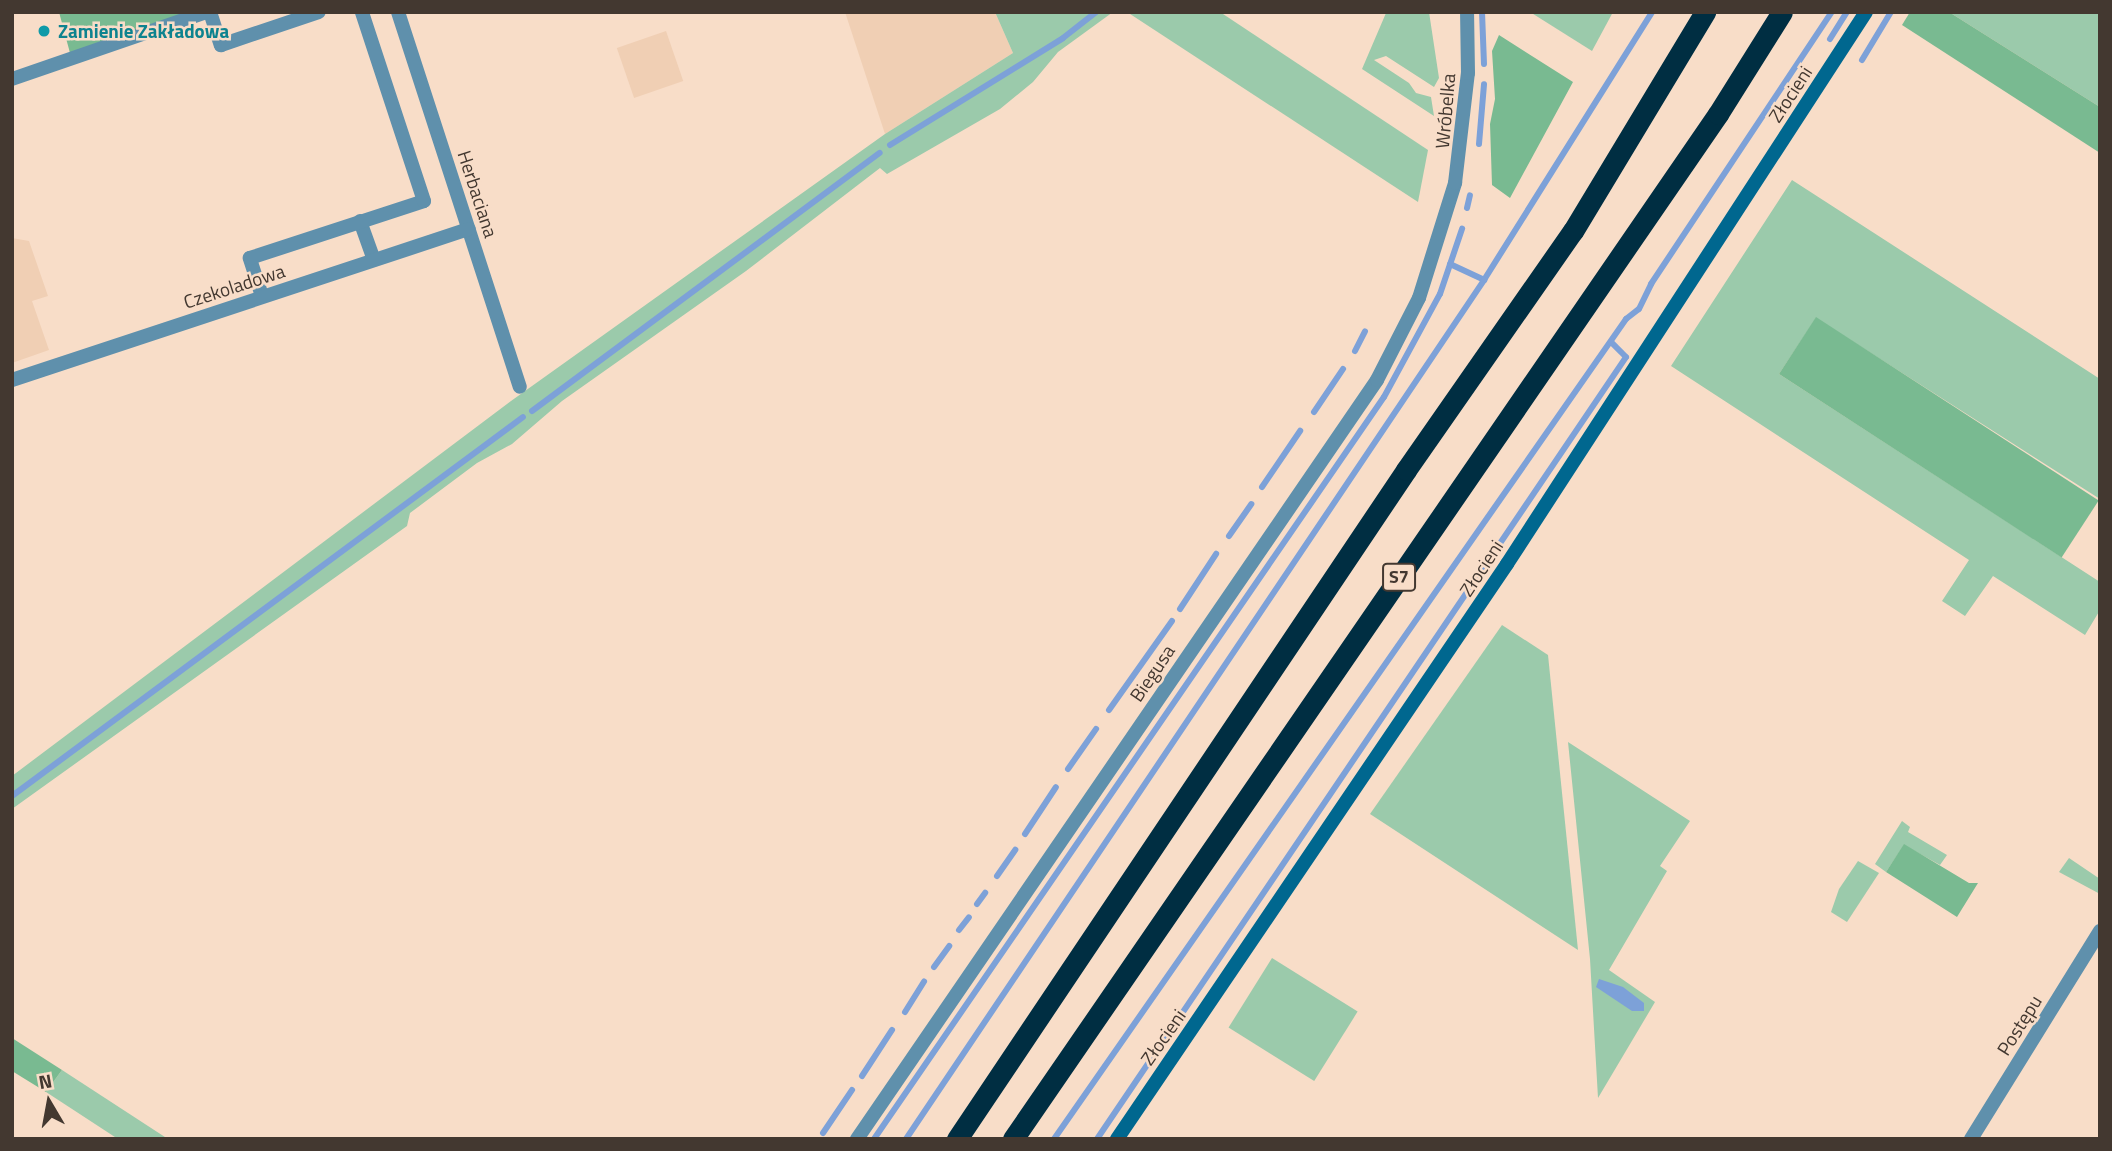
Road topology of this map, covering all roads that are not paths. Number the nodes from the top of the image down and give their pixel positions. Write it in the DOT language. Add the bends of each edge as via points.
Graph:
graph roads {
  1 [pos="209,12"];
  2 [pos="319,12"];
  3 [pos="362,12"];
  4 [pos="398,12"];
  5 [pos="1467,12"];
  6 [pos="1705,12"];
  7 [pos="1782,12"];
  8 [pos="1866,12"];
  9 [pos="12,79"];
  10 [pos="1448,212"];
  11 [pos="360,221"];
  12 [pos="469,229"];
  13 [pos="374,260"];
  14 [pos="262,296"];
  15 [pos="12,380"];
  16 [pos="520,387"];
  17 [pos="2100,931"];
  18 [pos="857,1139"];
  19 [pos="957,1139"];
  20 [pos="1013,1139"];
  21 [pos="1117,1139"];
  22 [pos="1971,1139"];
  1 -- 2 [label="street" via="221,45"];
  1 -- 9 [label="street"];
  3 -- 11 [label="street" via="424,201"];
  4 -- 12 [label="street, Herbaciana"];
  5 -- 10 [label="street, Wróbelka" via="1469,64 1463,137"];
  6 -- 19 [label="highway" via="1573,231 1406,470"];
  7 -- 20 [label="highway, S7" via="1702,137"];
  8 -- 21 [label="street, Złocieni" via="1507,564"];
  10 -- 18 [label="street, Biegusa" via="1419,298 1377,380"];
  11 -- 13 [label="street"];
  11 -- 14 [label="street" via="250,258"];
  12 -- 13 [label="street, Czekoladowa"];
  12 -- 16 [label="street, Herbaciana"];
  13 -- 14 [label="street, Czekoladowa"];
  14 -- 15 [label="street, Czekoladowa"];
  17 -- 22 [label="street, Postępu"];
}
